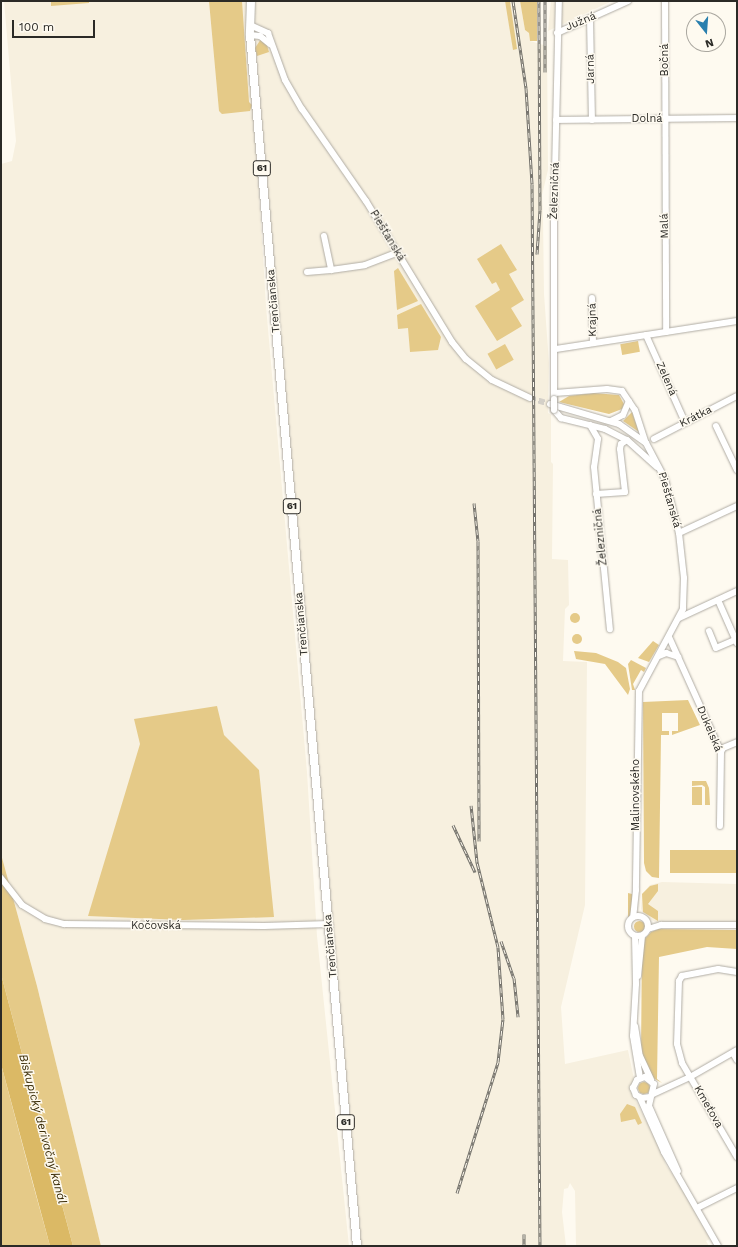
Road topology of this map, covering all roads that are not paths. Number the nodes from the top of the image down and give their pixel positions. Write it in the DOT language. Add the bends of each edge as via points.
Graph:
graph roads {
  1 [pos="251,1"];
  2 [pos="559,1"];
  3 [pos="628,1"];
  4 [pos="665,1"];
  5 [pos="590,18"];
  6 [pos="250,25"];
  7 [pos="557,33"];
  8 [pos="250,35"];
  9 [pos="273,47"];
  10 [pos="737,118"];
  11 [pos="664,119"];
  12 [pos="556,120"];
  13 [pos="592,120"];
  14 [pos="324,236"];
  15 [pos="396,253"];
  16 [pos="331,270"];
  17 [pos="307,272"];
  18 [pos="592,298"];
  19 [pos="737,321"];
  20 [pos="666,332"];
  21 [pos="646,335"];
  22 [pos="593,343"];
  23 [pos="556,349"];
  24 [pos="737,396"];
  25 [pos="530,398"];
  26 [pos="553,399"];
  27 [pos="629,401"];
  28 [pos="611,421"];
  29 [pos="686,422"];
  30 [pos="590,425"];
  31 [pos="716,426"];
  32 [pos="654,439"];
  33 [pos="627,440"];
  34 [pos="646,443"];
  35 [pos="660,468"];
  36 [pos="737,470"];
  37 [pos="596,494"];
  38 [pos="737,506"];
  39 [pos="679,533"];
  40 [pos="737,591"];
  41 [pos="718,600"];
  42 [pos="679,618"];
  43 [pos="610,629"];
  44 [pos="709,631"];
  45 [pos="669,637"];
  46 [pos="736,642"];
  47 [pos="659,656"];
  48 [pos="678,657"];
  49 [pos="639,691"];
  50 [pos="737,742"];
  51 [pos="721,752"];
  52 [pos="720,826"];
  53 [pos="1,878"];
  54 [pos="636,900"];
  55 [pos="633,917"];
  56 [pos="645,918"];
  57 [pos="329,924"];
  58 [pos="661,925"];
  59 [pos="737,925"];
  60 [pos="648,929"];
  61 [pos="634,936"];
  62 [pos="642,936"];
  63 [pos="737,972"];
  64 [pos="636,984"];
  65 [pos="635,1024"];
  66 [pos="735,1052"];
  67 [pos="737,1060"];
  68 [pos="690,1077"];
  69 [pos="640,1078"];
  70 [pos="652,1082"];
  71 [pos="668,1086"];
  72 [pos="651,1095"];
  73 [pos="640,1098"];
  74 [pos="737,1157"];
  75 [pos="680,1176"];
  76 [pos="737,1188"];
  77 [pos="697,1208"];
  78 [pos="358,1246"];
  79 [pos="718,1246"];
  1 -- 6 [label="main road, Trenčianska / 61"];
  2 -- 7 [label="street, Železničná"];
  3 -- 5 [label="street, Južná"];
  4 -- 11 [label="street, Bočná"];
  5 -- 7 [label="street, Južná"];
  5 -- 13 [label="street, Jarná"];
  6 -- 8 [label="main road, Trenčianska / 61"];
  6 -- 9 [label="street, Piešťanská" via="268,33"];
  7 -- 12 [label="street, Železničná"];
  8 -- 9 [label="street" via="266,39"];
  8 -- 57 [label="main road, Trenčianska / 61"];
  9 -- 15 [label="street, Piešťanská" via="285,80 302,110 362,195"];
  10 -- 11 [label="street, Dolná"];
  11 -- 13 [label="street, Dolná"];
  11 -- 20 [label="street, Malá"];
  12 -- 13 [label="street, Dolná"];
  12 -- 23 [label="street, Železničná"];
  14 -- 16 [label="street"];
  15 -- 16 [label="street" via="365,265"];
  15 -- 25 [label="street, Piešťanská" via="466,359 501,385"];
  16 -- 17 [label="street"];
  18 -- 22 [label="street, Krajná"];
  19 -- 20 [label="street"];
  20 -- 21 [label="street"];
  21 -- 22 [label="street"];
  21 -- 29 [label="street, Zelená"];
  22 -- 23 [label="street"];
  23 -- 26 [label="street, Železničná"];
  24 -- 29 [label="street, Krátka"];
  26 -- 27 [label="street" via="618,389 626,394"];
  26 -- 28 [label="street, Piešťanská"];
  26 -- 30 [label="street, Železničná, bridge" via="554,410 561,418"];
  27 -- 28 [label="street" via="623,415"];
  27 -- 34 [label="street" via="635,410"];
  28 -- 34 [label="street, Piešťanská" via="630,430"];
  29 -- 32 [label="street, Krátka"];
  30 -- 33 [label="street"];
  30 -- 37 [label="street, Železničná" via="597,435 594,467"];
  31 -- 36 [label="street"];
  33 -- 35 [label="street"];
  33 -- 37 [label="street" via="621,444 620,449 625,492"];
  34 -- 35 [label="street, Piešťanská"];
  35 -- 39 [label="street, Piešťanská"];
  37 -- 43 [label="street, Železničná"];
  38 -- 39 [label="street"];
  39 -- 42 [label="street, Piešťanská" via="684,591"];
  40 -- 41 [label="street"];
  41 -- 42 [label="street"];
  41 -- 46 [label="street"];
  42 -- 45 [label="street, Piešťanská"];
  44 -- 46 [label="street" via="716,648"];
  45 -- 47 [label="street, Piešťanská"];
  45 -- 48 [label="street, Dukelská"];
  47 -- 48 [label="street" via="666,653"];
  47 -- 49 [label="street, Piešťanská"];
  48 -- 51 [label="street, Dukelská"];
  49 -- 54 [label="street, Malinovského"];
  50 -- 51 [label="street" via="723,748"];
  51 -- 52 [label="street, Dukelská"];
  53 -- 57 [label="street, Kočovská" via="14,898 22,905 45,919 64,924"];
  54 -- 55 [label="street, Malinovského"];
  54 -- 56 [label="street, Malinovského"];
  55 -- 56 [label="street"];
  55 -- 61 [label="street" via="628,927"];
  56 -- 58 [label="street"];
  56 -- 60 [label="street"];
  57 -- 78 [label="main road, Trenčianska / 61"];
  58 -- 59 [label="street"];
  58 -- 60 [label="street"];
  60 -- 62 [label="street"];
  61 -- 62 [label="street"];
  61 -- 64 [label="street"];
  62 -- 64 [label="street"];
  63 -- 68 [label="street, Kmeťova" via="718,969 682,976 679,980 678,1036 682,1063"];
  64 -- 65 [label="street"];
  65 -- 69 [label="street" via="634,1049"];
  65 -- 70 [label="street" via="640,1056"];
  66 -- 67 [label="street"];
  66 -- 68 [label="street"];
  68 -- 71 [label="street"];
  68 -- 74 [label="street, Kmeťova"];
  69 -- 70 [label="street"];
  69 -- 73 [label="street" via="633,1088"];
  70 -- 71 [label="street"];
  70 -- 72 [label="street"];
  71 -- 72 [label="street"];
  72 -- 73 [label="street"];
  72 -- 75 [label="street" via="650,1110 675,1160"];
  73 -- 75 [label="street" via="664,1152"];
  75 -- 77 [label="street"];
  76 -- 77 [label="street"];
  77 -- 79 [label="street"];
}
